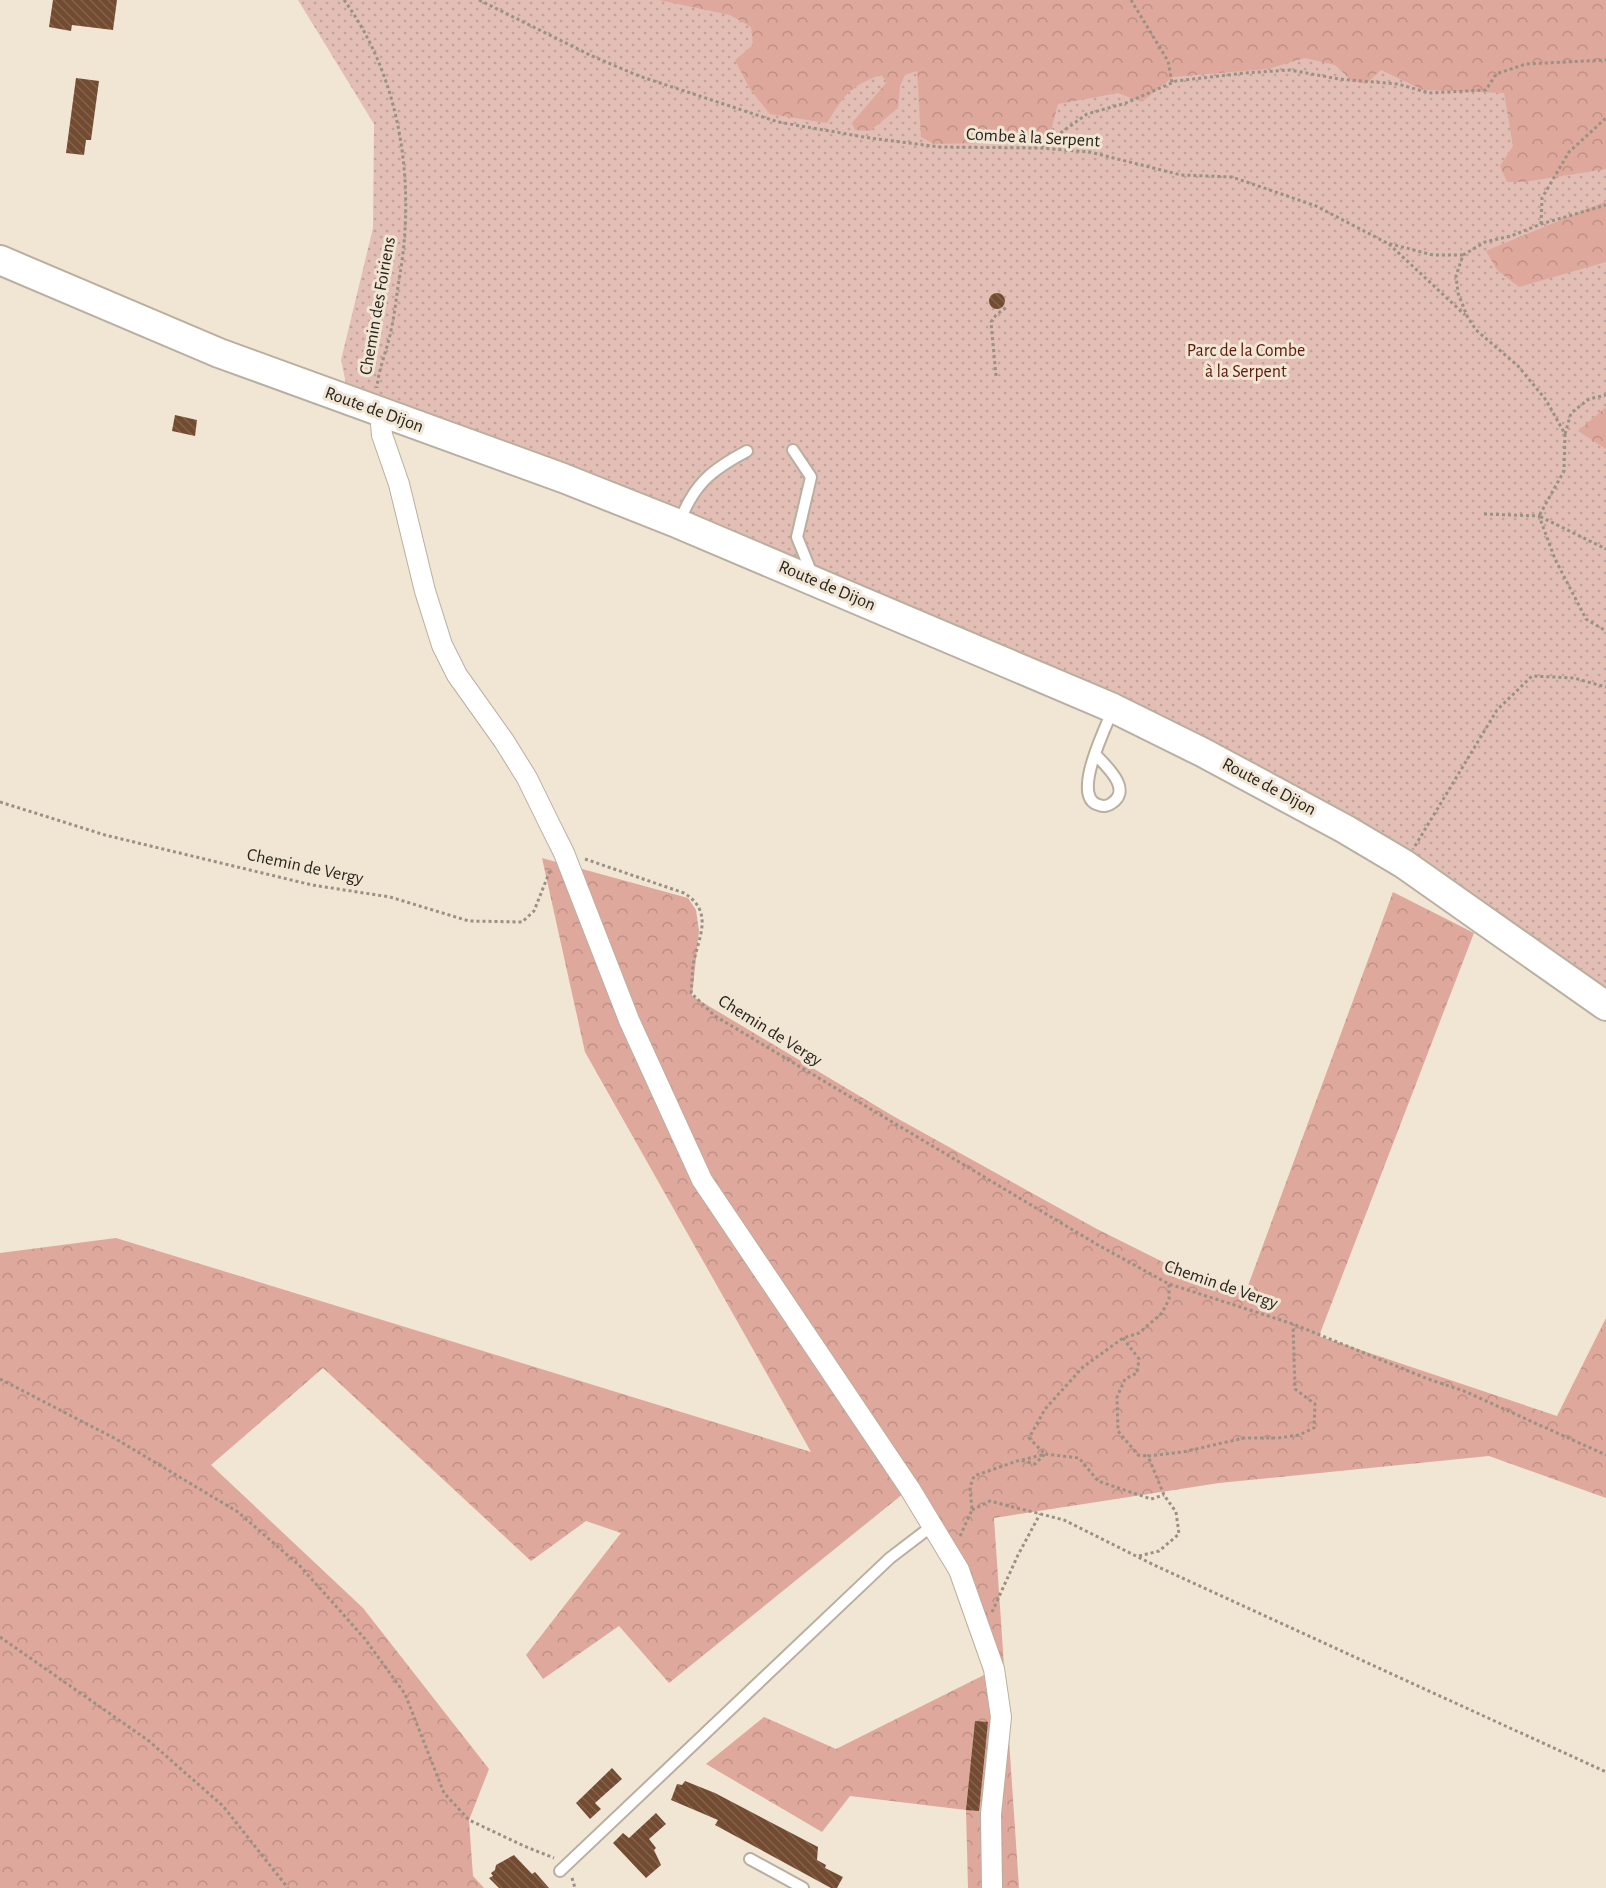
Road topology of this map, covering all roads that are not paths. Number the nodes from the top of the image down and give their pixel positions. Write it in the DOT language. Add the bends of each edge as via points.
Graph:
graph roads {
  1 [pos="0,260"];
  2 [pos="380,413"];
  3 [pos="793,450"];
  4 [pos="747,452"];
  5 [pos="679,524"];
  6 [pos="814,580"];
  7 [pos="1113,708"];
  8 [pos="1095,754"];
  9 [pos="1606,1006"];
  10 [pos="932,1526"];
  11 [pos="750,1859"];
  12 [pos="564,1867"];
  13 [pos="803,1888"];
  14 [pos="992,1888"];
  1 -- 2 [label="main road, Route de Dijon" via="219,353"];
  2 -- 5 [label="main road, Route de Dijon"];
  2 -- 10 [label="street" via="382,435 442,645 457,675 526,778 564,853 629,1020 702,1180"];
  3 -- 6 [label="lane" via="811,477 797,537"];
  4 -- 5 [label="lane" via="708,475 690,499"];
  5 -- 6 [label="main road, Route de Dijon"];
  6 -- 7 [label="main road, Route de Dijon"];
  7 -- 8 [label="lane"];
  7 -- 9 [label="main road, Route de Dijon" via="1292,798 1404,864"];
  8 -- 8 [label="lane" via="1087,794 1094,804 1105,807 1118,798 1119,785"];
  10 -- 12 [label="lane" via="890,1558"];
  10 -- 14 [label="street" via="959,1570 994,1670 1001,1717 991,1814"];
  11 -- 13 [label="lane"];
}
